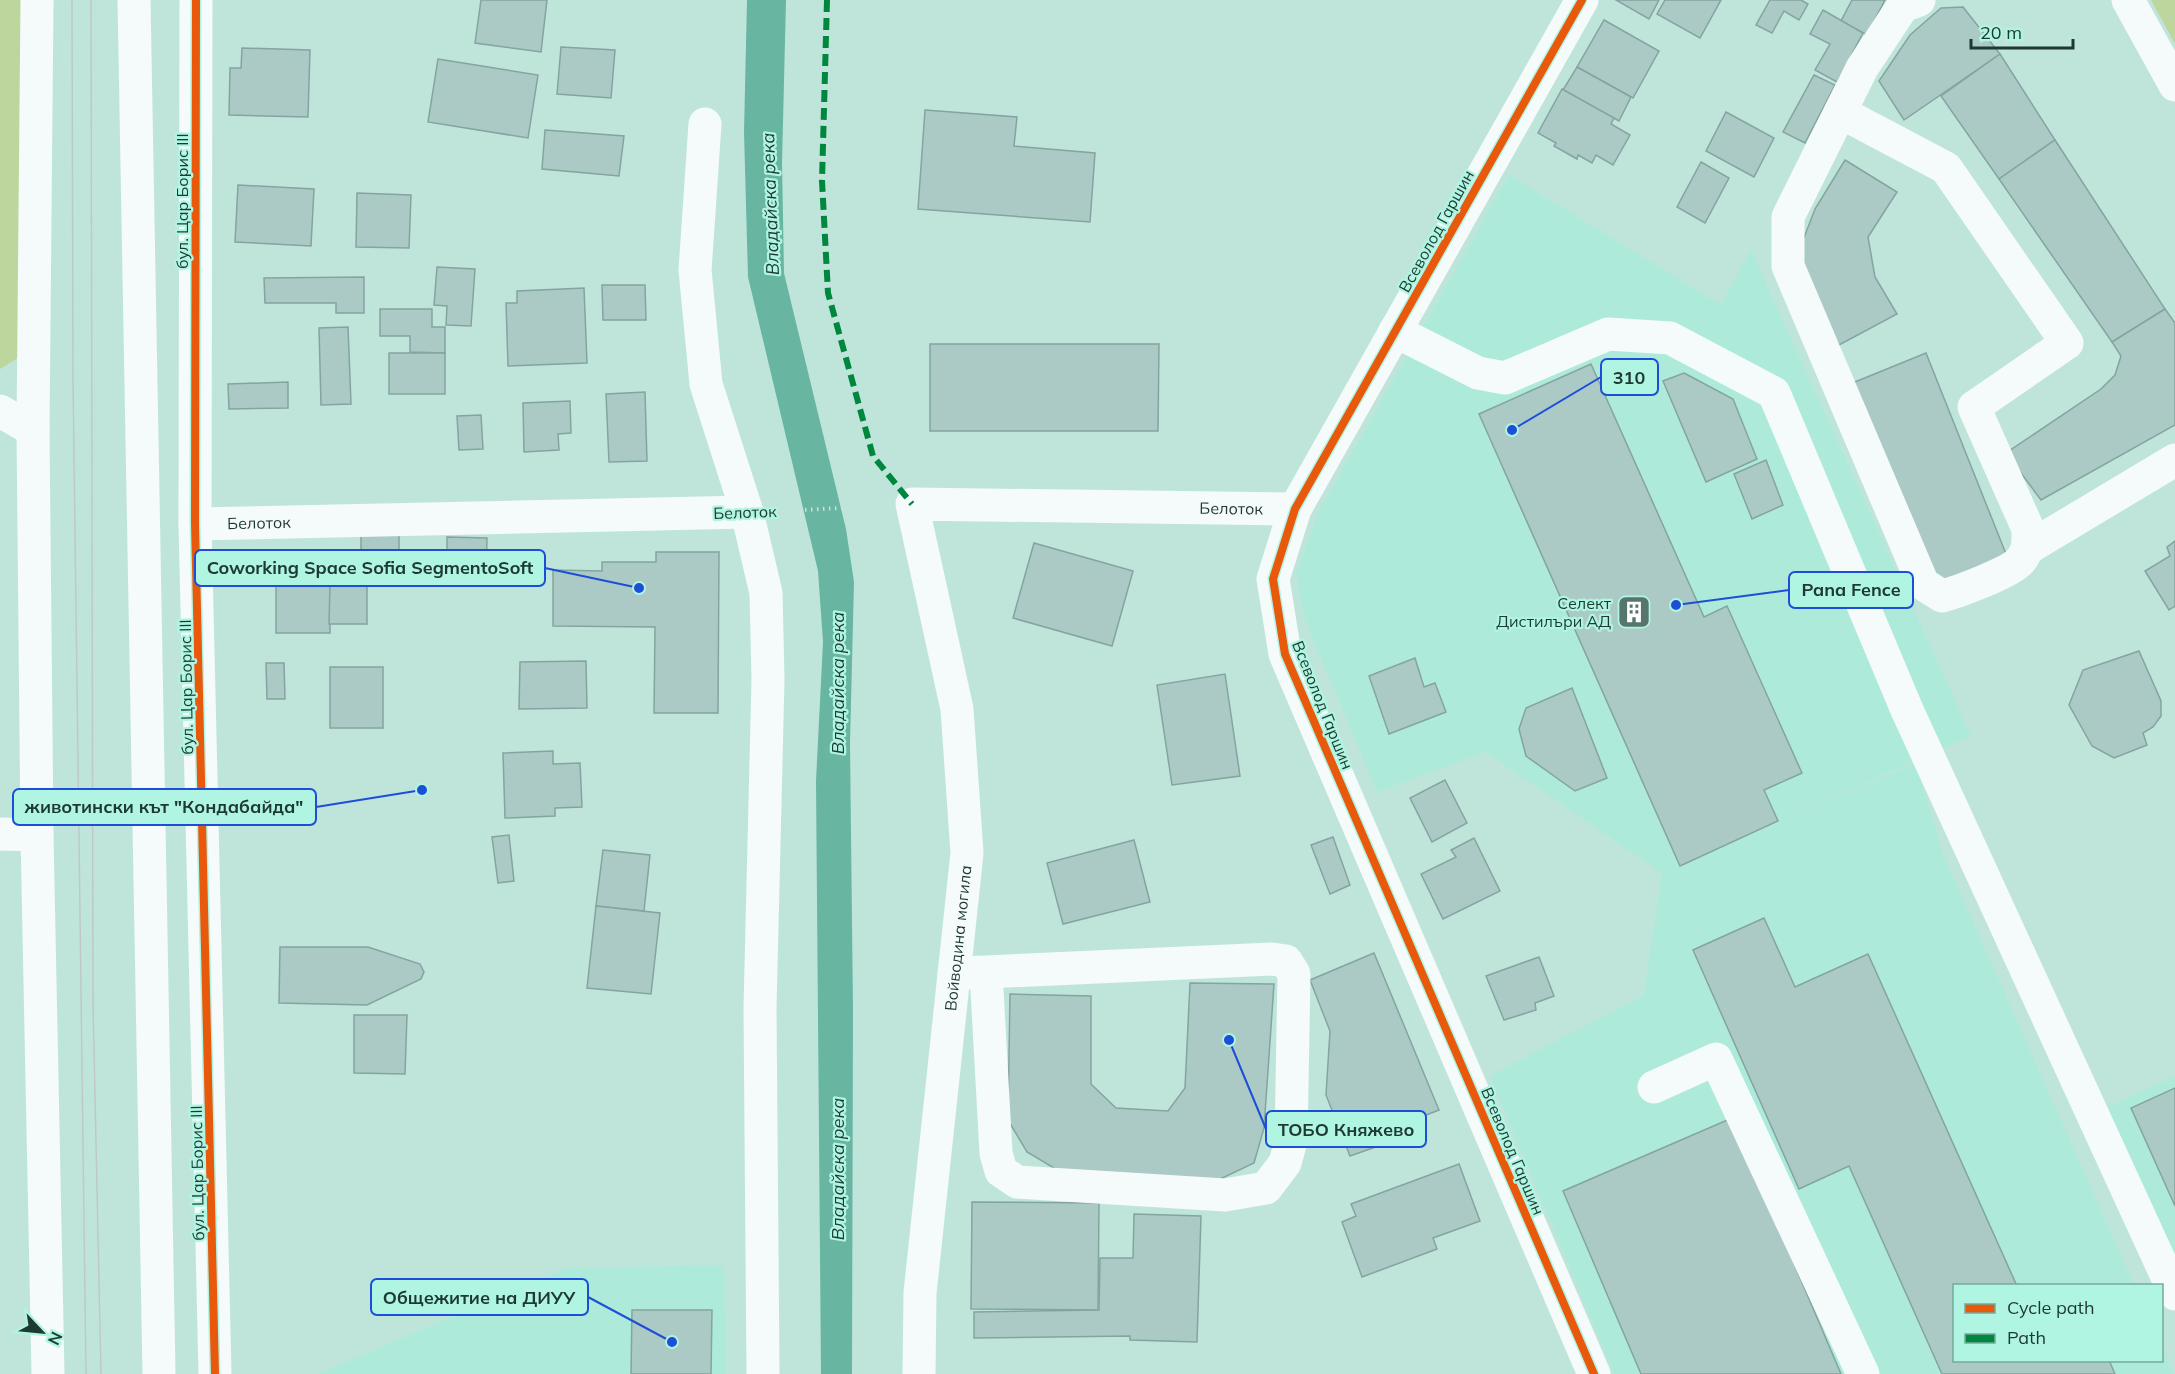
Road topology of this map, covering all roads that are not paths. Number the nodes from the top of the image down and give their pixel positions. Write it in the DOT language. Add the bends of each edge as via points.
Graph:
graph roads {
  1 [pos="37,0"];
  2 [pos="134,0"];
  3 [pos="196,0"];
  4 [pos="1582,0"];
  5 [pos="1919,0"];
  6 [pos="2128,0"];
  7 [pos="2175,85"];
  8 [pos="1840,112"];
  9 [pos="705,124"];
  10 [pos="1395,331"];
  11 [pos="0,411"];
  12 [pos="33,430"];
  13 [pos="2175,460"];
  14 [pos="912,504"];
  15 [pos="1295,509"];
  16 [pos="747,512"];
  17 [pos="195,524"];
  18 [pos="2028,548"];
  19 [pos="0,834"];
  20 [pos="37,836"];
  21 [pos="986,972"];
  22 [pos="954,974"];
  23 [pos="1654,1087"];
  24 [pos="2174,1287"];
  25 [pos="48,1374"];
  26 [pos="159,1374"];
  27 [pos="215,1374"];
  28 [pos="763,1374"];
  29 [pos="919,1374"];
  30 [pos="1594,1374"];
  31 [pos="1863,1374"];
  1 -- 12 [label="street"];
  2 -- 26 [label="street"];
  3 -- 17 [label="street, бул. Цар Борис III"];
  4 -- 10 [label="street, Всеволод Гаршин"];
  5 -- 8 [label="street" via="1903,6 1862,68"];
  6 -- 7 [label="street"];
  8 -- 18 [label="street" via="1946,168 2067,343 1974,407 2028,529"];
  8 -- 18 [label="street" via="1788,217 1788,266 1923,584 1942,596 1964,590 2020,562"];
  9 -- 16 [label="street" via="695,270 706,384"];
  10 -- 15 [label="street, Всеволод Гаршин"];
  10 -- 24 [label="street" via="1478,374 1505,378 1608,334 1670,338 1774,393 1907,710"];
  11 -- 12 [label="street"];
  12 -- 20 [label="street"];
  13 -- 18 [label="street"];
  14 -- 15 [label="street, Белоток"];
  14 -- 22 [label="street, Войводина могила" via="957,709 967,854"];
  15 -- 30 [label="street, Всеволод Гаршин" via="1273,579 1285,654"];
  16 -- 17 [label="street, Белоток"];
  16 -- 28 [label="street" via="766,593 767,615 760,1008"];
  17 -- 27 [label="street, бул. Цар Борис III"];
  19 -- 20 [label="street"];
  20 -- 25 [label="street"];
  21 -- 21 [label="street" via="1286,961 1294,974 1291,1141 1285,1163 1266,1188 1226,1195 1017,1182 1001,1171 996,1153"];
  21 -- 22 [label="street"];
  22 -- 29 [label="street, Войводина могила" via="920,1293"];
  23 -- 31 [label="street" via="1716,1059"];
}
